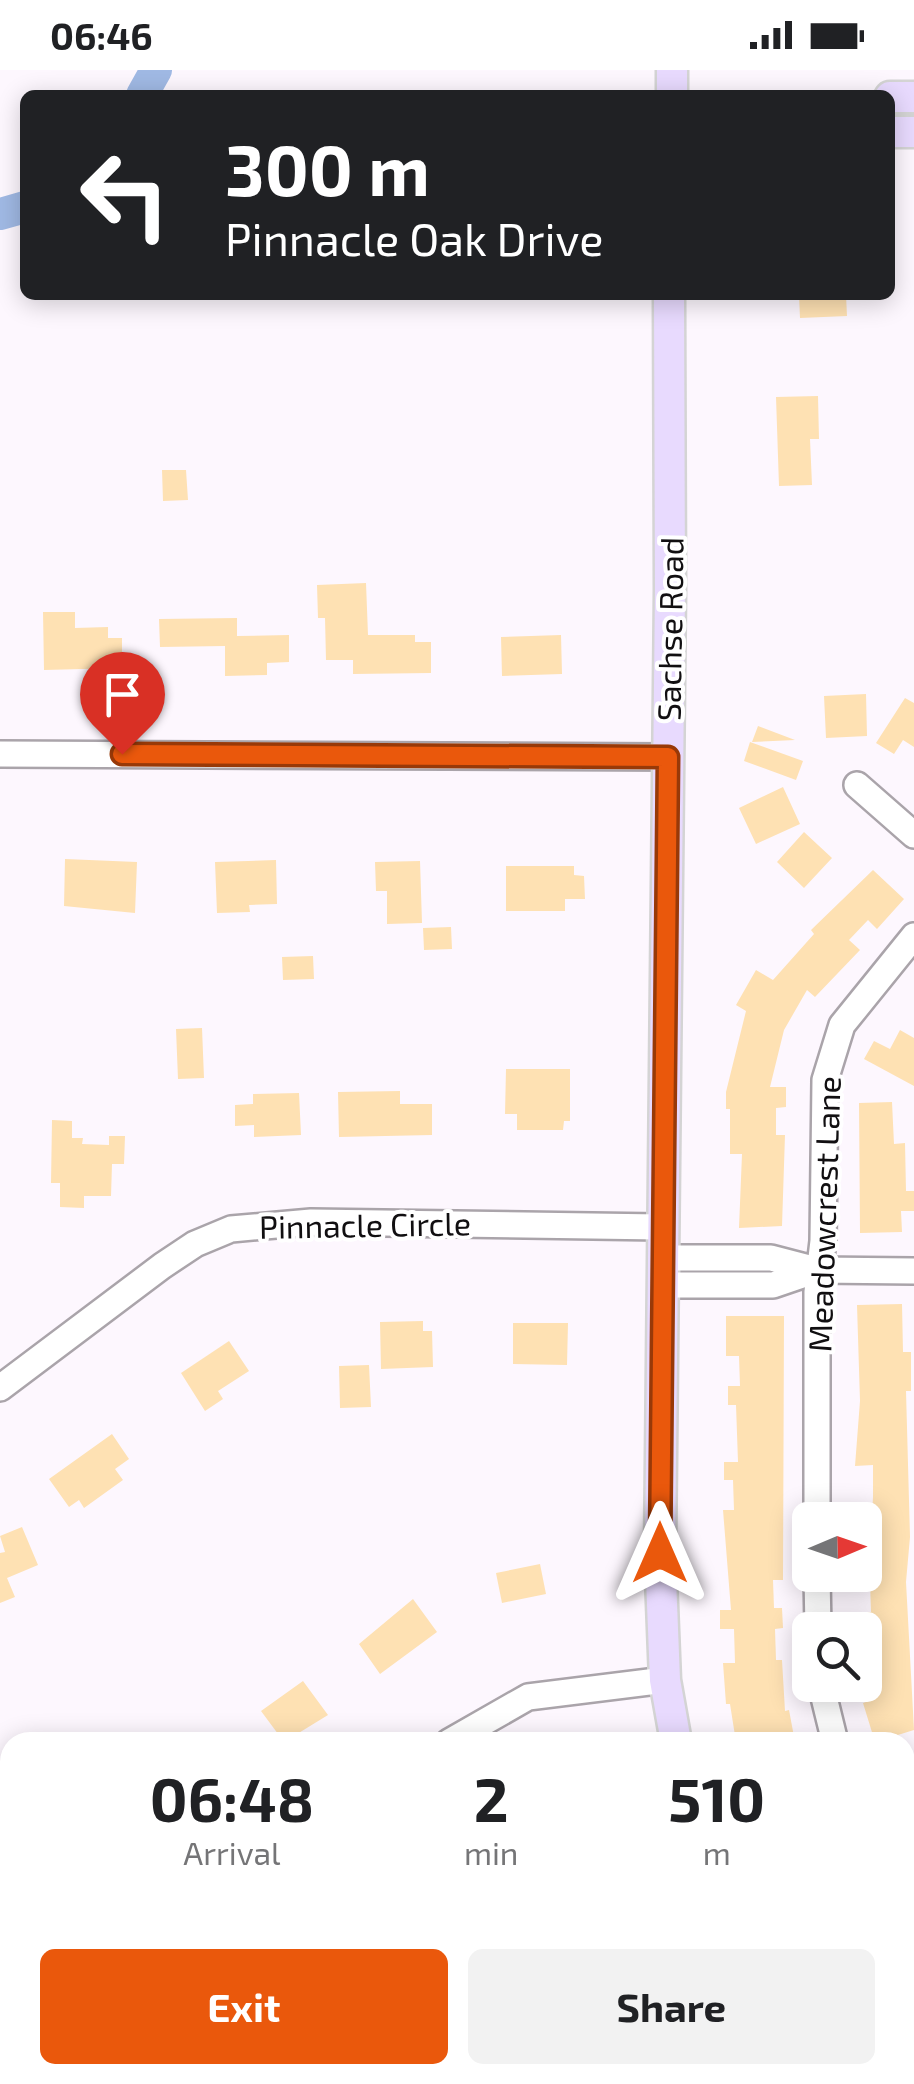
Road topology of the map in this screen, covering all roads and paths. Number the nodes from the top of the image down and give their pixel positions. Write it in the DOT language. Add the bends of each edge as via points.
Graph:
graph roads {
  1 [pos="668,300"];
  2 [pos="0,754"];
  3 [pos="668,757"];
  4 [pos="857,784"];
  5 [pos="914,836"];
  6 [pos="914,936"];
  7 [pos="660,1226"];
  8 [pos="817,1270"];
  9 [pos="914,1271"];
  10 [pos="661,1272"];
  11 [pos="0,1388"];
  12 [pos="817,1502"];
  13 [pos="665,1680"];
  14 [pos="824,1702"];
  15 [pos="467,1732"];
  16 [pos="674,1732"];
  17 [pos="832,1732"];
  1 -- 3 [label="main road, Sachse Road"];
  2 -- 3 [label="street"];
  3 -- 7 [label="main road, Sachse Road"];
  4 -- 5 [label="street"];
  6 -- 8 [label="street, Meadowcrest Lane" via="860,998 833,1048 825,1080"];
  7 -- 10 [label="main road, Sachse Road"];
  7 -- 11 [label="street, Pinnacle Circle" via="327,1222 231,1228 162,1266"];
  8 -- 9 [label="street"];
  8 -- 10 [label="street" via="772,1258"];
  8 -- 12 [label="street, Meadowcrest Lane"];
  10 -- 13 [label="main road, Sachse Road"];
  13 -- 15 [label="street" via="528,1697"];
  13 -- 16 [label="main road, Sachse Road"];
  14 -- 17 [label="street"];
}
